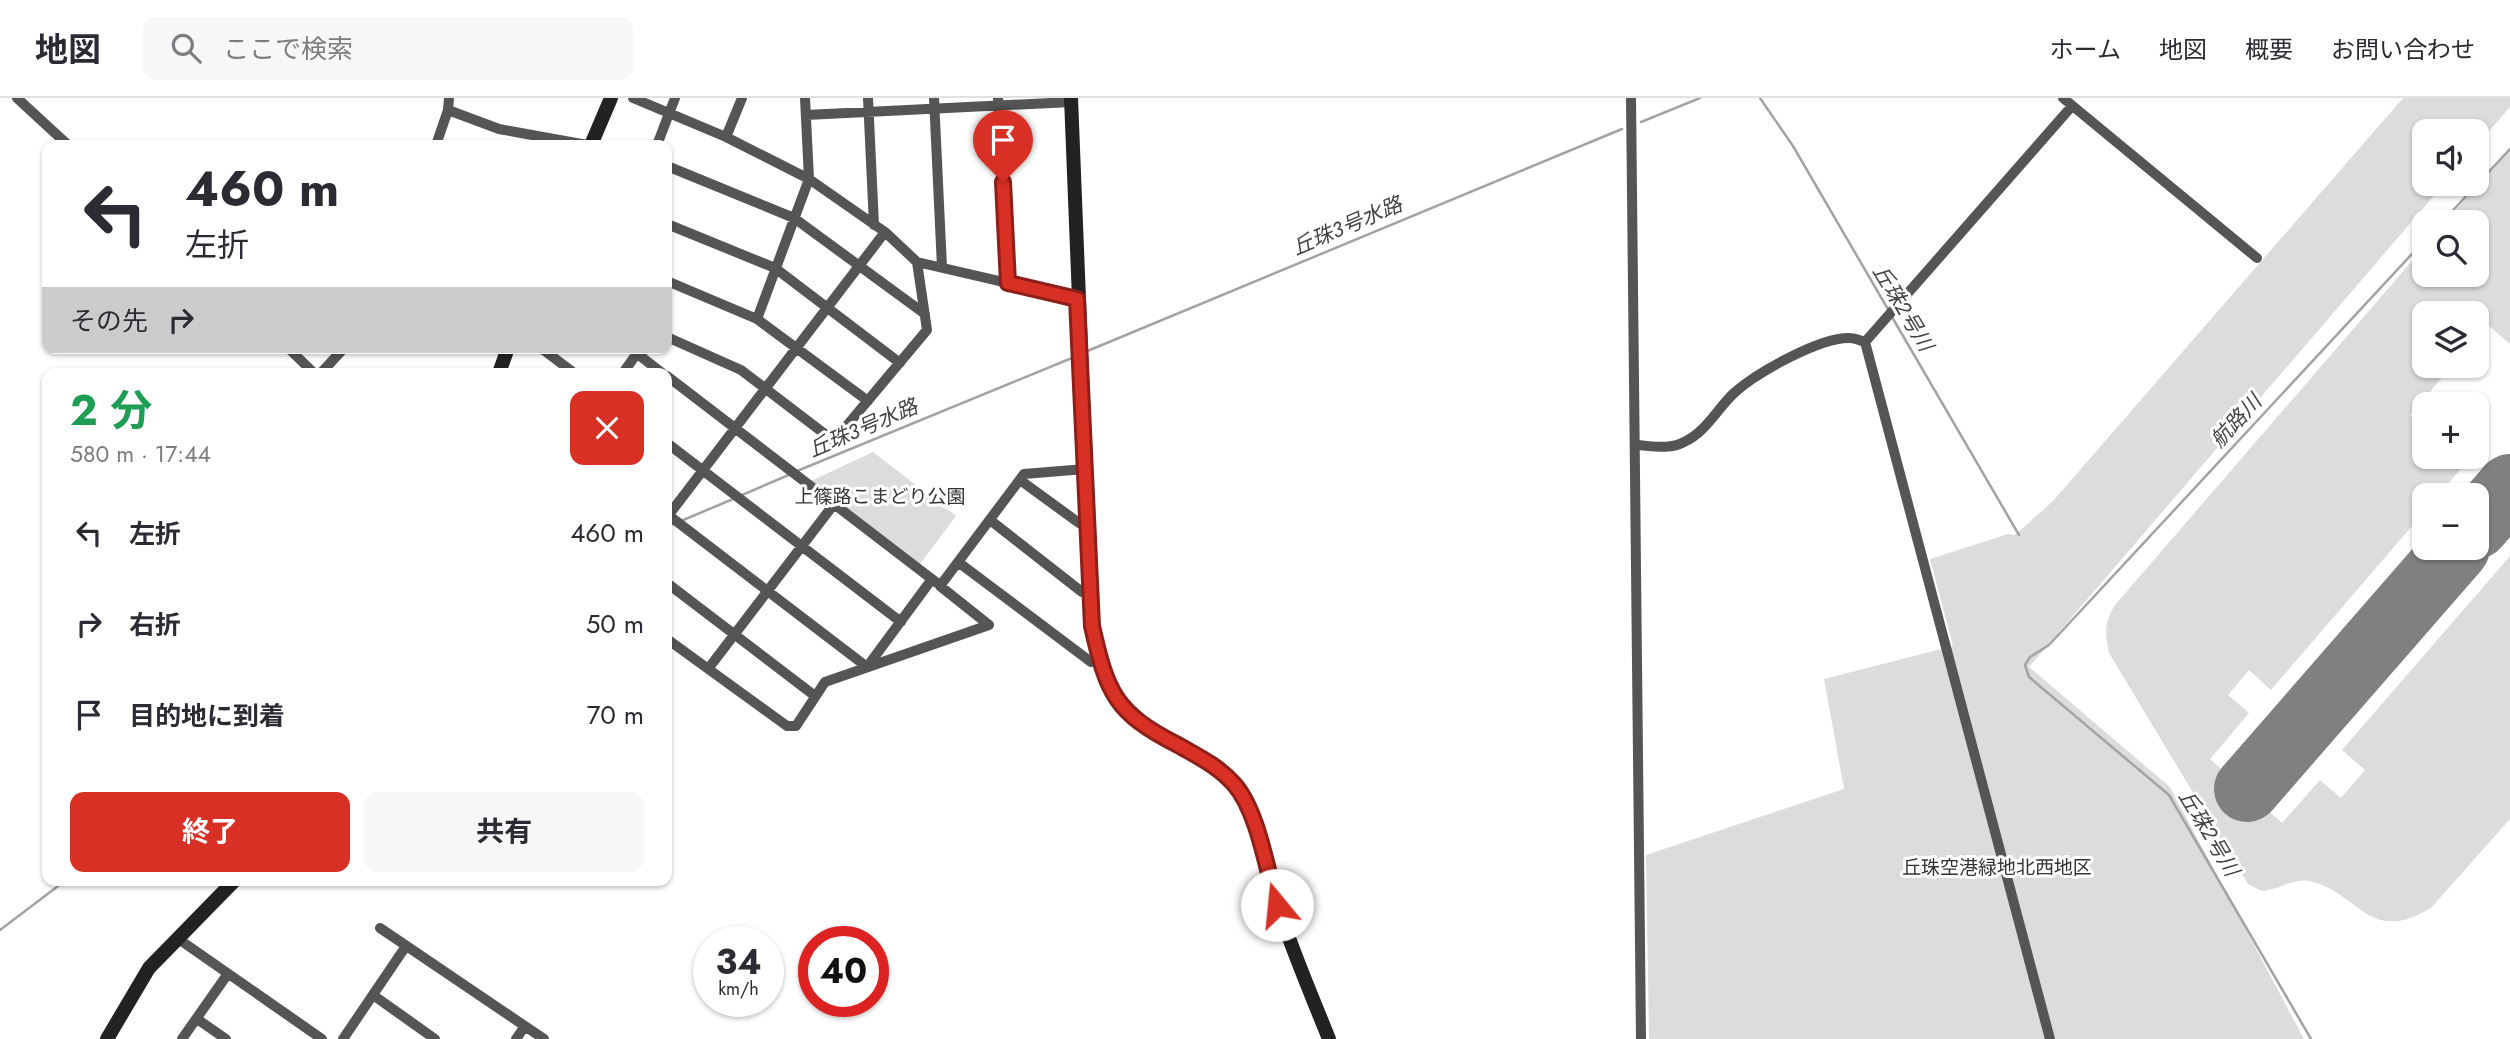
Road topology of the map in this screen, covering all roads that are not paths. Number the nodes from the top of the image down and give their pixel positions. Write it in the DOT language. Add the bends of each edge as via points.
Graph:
graph roads {
  1 [pos="17,98"];
  2 [pos="611,98"];
  3 [pos="633,98"];
  4 [pos="675,98"];
  5 [pos="742,98"];
  6 [pos="805,98"];
  7 [pos="868,98"];
  8 [pos="1631,98"];
  9 [pos="1071,100"];
  10 [pos="998,102"];
  11 [pos="2067,102"];
  12 [pos="448,104"];
  13 [pos="934,104"];
  14 [pos="869,112"];
  15 [pos="669,113"];
  16 [pos="807,116"];
  17 [pos="726,138"];
  18 [pos="63,140"];
  19 [pos="437,140"];
  20 [pos="561,140"];
  21 [pos="591,140"];
  22 [pos="659,140"];
  23 [pos="672,168"];
  24 [pos="809,179"];
  25 [pos="794,218"];
  26 [pos="874,225"];
  27 [pos="672,226"];
  28 [pos="885,232"];
  29 [pos="2257,258"];
  30 [pos="917,262"];
  31 [pos="859,266"];
  32 [pos="942,267"];
  33 [pos="775,268"];
  34 [pos="672,283"];
  35 [pos="1008,283"];
  36 [pos="1077,299"];
  37 [pos="828,306"];
  38 [pos="925,314"];
  39 [pos="757,319"];
  40 [pos="672,340"];
  41 [pos="1865,342"];
  42 [pos="797,348"];
  43 [pos="294,354"];
  44 [pos="338,354"];
  45 [pos="549,354"];
  46 [pos="641,354"];
  47 [pos="900,363"];
  48 [pos="309,368"];
  49 [pos="326,368"];
  50 [pos="567,368"];
  51 [pos="656,368"];
  52 [pos="672,380"];
  53 [pos="766,389"];
  54 [pos="868,401"];
  55 [pos="736,429"];
  56 [pos="1636,445"];
  57 [pos="672,447"];
  58 [pos="1084,470"];
  59 [pos="703,471"];
  60 [pos="1020,480"];
  61 [pos="834,504"];
  62 [pos="672,519"];
  63 [pos="990,520"];
  64 [pos="1087,523"];
  65 [pos="803,547"];
  66 [pos="958,562"];
  67 [pos="936,582"];
  68 [pos="672,587"];
  69 [pos="768,591"];
  70 [pos="1090,592"];
  71 [pos="901,622"];
  72 [pos="735,635"];
  73 [pos="672,643"];
  74 [pos="1099,660"];
  75 [pos="867,667"];
  76 [pos="708,669"];
  77 [pos="815,696"];
  78 [pos="229,886"];
  79 [pos="380,928"];
  80 [pos="177,937"];
  81 [pos="406,946"];
  82 [pos="227,975"];
  83 [pos="373,995"];
  84 [pos="197,1019"];
  85 [pos="525,1027"];
  86 [pos="107,1039"];
  87 [pos="182,1039"];
  88 [pos="226,1039"];
  89 [pos="322,1039"];
  90 [pos="343,1039"];
  91 [pos="435,1039"];
  92 [pos="516,1039"];
  93 [pos="544,1039"];
  94 [pos="1329,1039"];
  95 [pos="1641,1039"];
  96 [pos="2050,1039"];
  1 -- 18 [label="street"];
  2 -- 21 [label="street"];
  3 -- 15 [label="street"];
  4 -- 15 [label="street"];
  5 -- 17 [label="street"];
  6 -- 16 [label="street"];
  7 -- 14 [label="street"];
  8 -- 56 [label="street"];
  9 -- 10 [label="street"];
  9 -- 36 [label="street"];
  10 -- 13 [label="street"];
  10 -- 35 [label="street"];
  11 -- 29 [label="street"];
  11 -- 41 [label="street"];
  12 -- 19 [label="street"];
  12 -- 20 [label="street" via="499,129"];
  13 -- 14 [label="street"];
  13 -- 32 [label="street"];
  14 -- 16 [label="street"];
  14 -- 26 [label="street"];
  15 -- 17 [label="street"];
  15 -- 22 [label="street"];
  16 -- 24 [label="street"];
  17 -- 24 [label="street"];
  23 -- 25 [label="street"];
  24 -- 25 [label="street"];
  24 -- 26 [label="street"];
  25 -- 31 [label="street"];
  25 -- 33 [label="street"];
  26 -- 28 [label="street"];
  27 -- 33 [label="street"];
  28 -- 30 [label="street"];
  28 -- 31 [label="street"];
  30 -- 32 [label="street"];
  30 -- 38 [label="street"];
  31 -- 37 [label="street"];
  31 -- 38 [label="street"];
  32 -- 35 [label="street"];
  33 -- 37 [label="street"];
  33 -- 39 [label="street"];
  34 -- 39 [label="street"];
  35 -- 36 [label="street"];
  36 -- 58 [label="street"];
  37 -- 42 [label="street"];
  37 -- 47 [label="street"];
  38 -- 47 [label="street" via="927,330"];
  39 -- 42 [label="street"];
  40 -- 53 [label="street" via="741,370"];
  41 -- 56 [label="street" via="1851,337 1828,342 1761,374 1734,393 1687,441 1671,447"];
  41 -- 96 [label="street"];
  42 -- 53 [label="street"];
  42 -- 54 [label="street"];
  43 -- 48 [label="street"];
  44 -- 49 [label="street"];
  45 -- 50 [label="street"];
  46 -- 51 [label="street"];
  47 -- 54 [label="street"];
  52 -- 55 [label="street"];
  53 -- 54 [label="street" via="834,441"];
  53 -- 55 [label="street"];
  55 -- 59 [label="street"];
  55 -- 61 [label="street"];
  56 -- 95 [label="street"];
  57 -- 59 [label="street"];
  58 -- 60 [label="street" via="1024,474"];
  58 -- 64 [label="street"];
  59 -- 62 [label="street"];
  59 -- 65 [label="street"];
  60 -- 63 [label="street"];
  60 -- 64 [label="street" via="1079,523"];
  61 -- 65 [label="street"];
  61 -- 67 [label="street"];
  62 -- 69 [label="street"];
  63 -- 66 [label="street"];
  63 -- 70 [label="street" via="1082,592"];
  64 -- 70 [label="street"];
  65 -- 69 [label="street"];
  65 -- 71 [label="street"];
  66 -- 67 [label="street"];
  66 -- 74 [label="street" via="1091,662"];
  67 -- 71 [label="street"];
  67 -- 75 [label="street" via="989,625"];
  68 -- 72 [label="street"];
  69 -- 72 [label="street"];
  69 -- 75 [label="street"];
  70 -- 74 [label="street"];
  71 -- 75 [label="street"];
  72 -- 76 [label="street"];
  72 -- 77 [label="street"];
  73 -- 76 [label="street"];
  74 -- 94 [label="street" via="1116,701 1133,720 1214,764 1237,787 1250,811 1277,905"];
  75 -- 77 [label="street" via="825,682"];
  76 -- 77 [label="street" via="787,726 796,726"];
  78 -- 80 [label="street"];
  79 -- 81 [label="street"];
  80 -- 82 [label="street"];
  80 -- 86 [label="street" via="149,968"];
  81 -- 83 [label="street"];
  81 -- 85 [label="street"];
  82 -- 84 [label="street"];
  82 -- 89 [label="street"];
  83 -- 90 [label="street"];
  83 -- 91 [label="street"];
  84 -- 87 [label="street"];
  84 -- 88 [label="street"];
  85 -- 92 [label="street"];
  85 -- 93 [label="street"];
}
